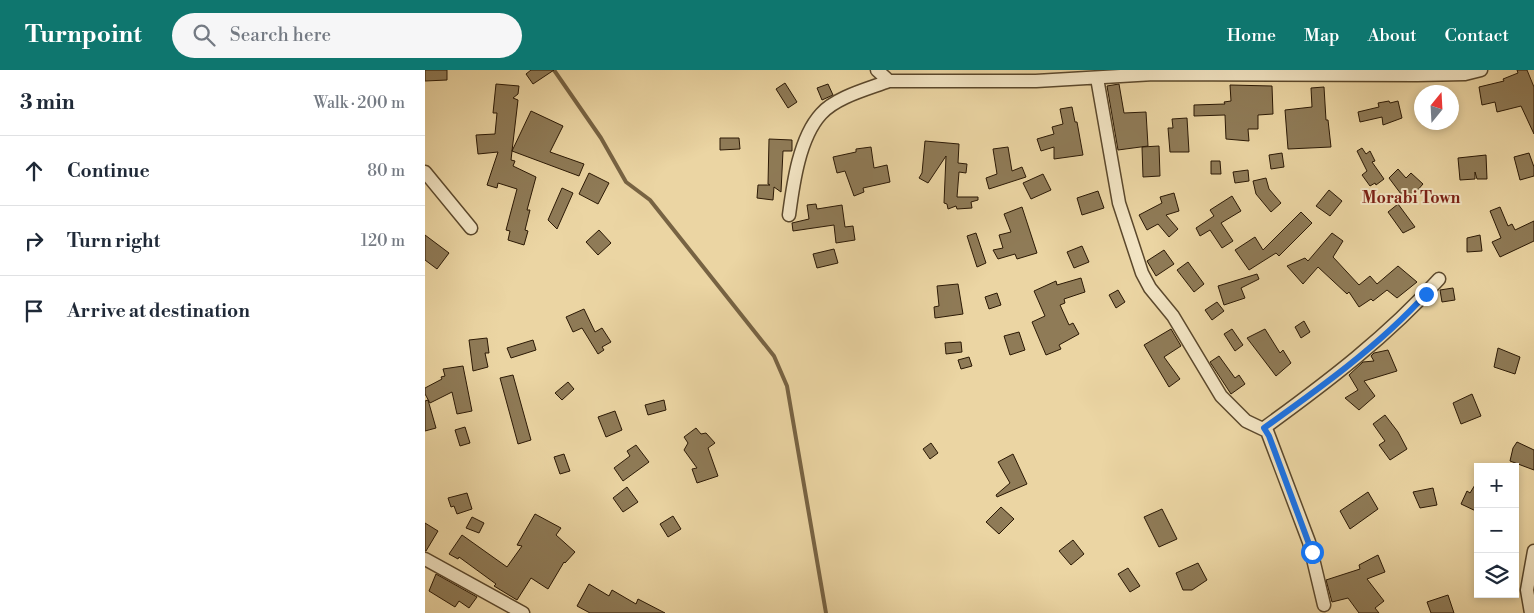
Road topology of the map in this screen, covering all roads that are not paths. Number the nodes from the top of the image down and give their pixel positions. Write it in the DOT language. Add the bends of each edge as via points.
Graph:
graph roads {
  1 [pos="877,70"];
  2 [pos="1481,70"];
  3 [pos="1097,78"];
  4 [pos="889,82"];
  5 [pos="425,172"];
  6 [pos="789,215"];
  7 [pos="471,228"];
  8 [pos="1439,279"];
  9 [pos="1264,428"];
  10 [pos="1534,551"];
  11 [pos="425,559"];
  12 [pos="1324,605"];
  13 [pos="523,613"];
  14 [pos="1531,613"];
  1 -- 4 [label="street"];
  2 -- 3 [label="street" via="1437,75 1154,74"];
  3 -- 4 [label="street"];
  3 -- 9 [label="street" via="1119,203 1142,273 1173,316 1221,396 1246,422"];
  4 -- 6 [label="street" via="851,94 821,113 809,133 793,178"];
  5 -- 7 [label="street"];
  8 -- 9 [label="street" via="1413,308 1351,362"];
  9 -- 12 [label="street" via="1309,542"];
  10 -- 14 [label="street" via="1527,590"];
  11 -- 13 [label="street"];
}
